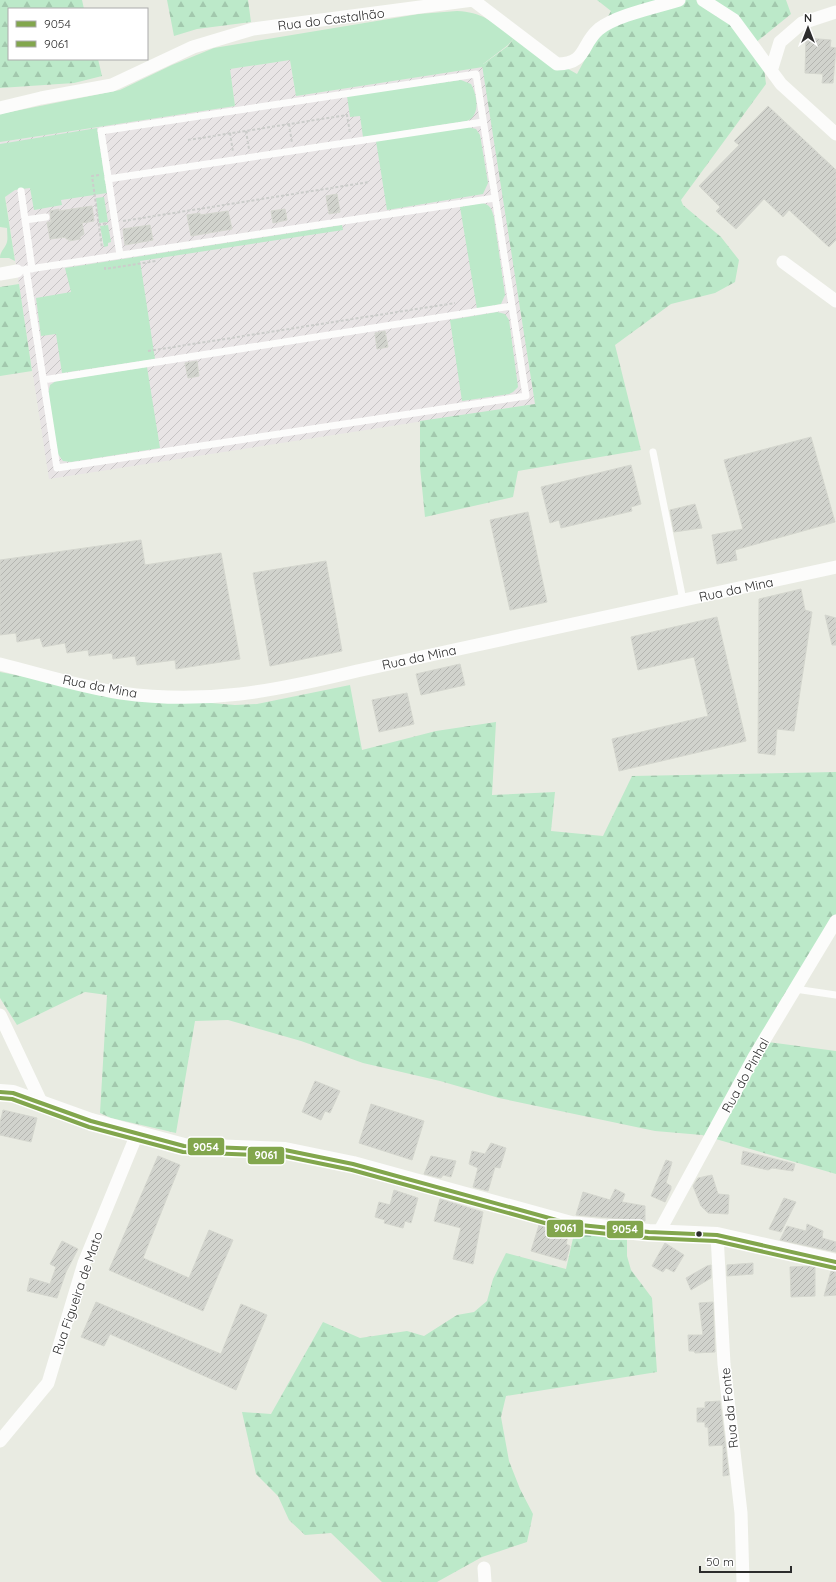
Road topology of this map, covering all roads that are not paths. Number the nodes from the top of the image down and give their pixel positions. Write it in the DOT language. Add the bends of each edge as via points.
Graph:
graph roads {
  1 [pos="679,0"];
  2 [pos="703,0"];
  3 [pos="836,12"];
  4 [pos="772,68"];
  5 [pos="0,108"];
  6 [pos="483,122"];
  7 [pos="836,134"];
  8 [pos="108,177"];
  9 [pos="21,191"];
  10 [pos="495,198"];
  11 [pos="46,217"];
  12 [pos="25,220"];
  13 [pos="120,255"];
  14 [pos="783,262"];
  15 [pos="25,270"];
  16 [pos="0,274"];
  17 [pos="836,301"];
  18 [pos="512,306"];
  19 [pos="43,380"];
  20 [pos="653,452"];
  21 [pos="836,567"];
  22 [pos="683,600"];
  23 [pos="0,664"];
  24 [pos="836,921"];
  25 [pos="795,989"];
  26 [pos="836,995"];
  27 [pos="0,1015"];
  28 [pos="0,1092"];
  29 [pos="42,1104"];
  30 [pos="137,1134"];
  31 [pos="659,1232"];
  32 [pos="717,1234"];
  33 [pos="836,1262"];
  34 [pos="0,1441"];
  35 [pos="484,1568"];
  36 [pos="485,1582"];
  37 [pos="743,1582"];
  1 -- 5 [label="street, Rua do Castalhão" via="607,24 598,30 577,59 569,64 557,64 473,0 253,29 193,46 112,85"];
  2 -- 4 [label="street" via="734,20"];
  3 -- 4 [label="street" via="802,23 780,42"];
  4 -- 7 [label="street" via="781,84"];
  6 -- 8 [label="lane"];
  6 -- 8 [label="lane" via="476,74 101,131"];
  6 -- 10 [label="lane"];
  8 -- 13 [label="lane"];
  9 -- 12 [label="lane"];
  10 -- 13 [label="lane"];
  10 -- 18 [label="lane"];
  11 -- 12 [label="lane"];
  12 -- 15 [label="lane"];
  13 -- 15 [label="lane"];
  14 -- 17 [label="street"];
  15 -- 16 [label="street"];
  15 -- 19 [label="lane"];
  18 -- 19 [label="lane"];
  18 -- 19 [label="lane" via="526,396 57,468"];
  20 -- 22 [label="lane"];
  21 -- 22 [label="street, Rua da Mina"];
  22 -- 23 [label="street, Rua da Mina" via="239,696 171,697 120,692"];
  24 -- 25 [label="street, Rua do Pinhal"];
  25 -- 26 [label="lane"];
  25 -- 31 [label="street, Rua do Pinhal" via="754,1057"];
  27 -- 29 [label="street"];
  28 -- 29 [label="street" via="13,1093"];
  29 -- 30 [label="street"];
  30 -- 31 [label="street" via="184,1146 285,1150 353,1164 571,1224"];
  30 -- 34 [label="street, Rua Figueira de Mato" via="84,1263 48,1382"];
  31 -- 32 [label="street"];
  32 -- 33 [label="street"];
  32 -- 37 [label="street, Rua da Fonte" via="724,1364 741,1513"];
  35 -- 36 [label="street"];
}
